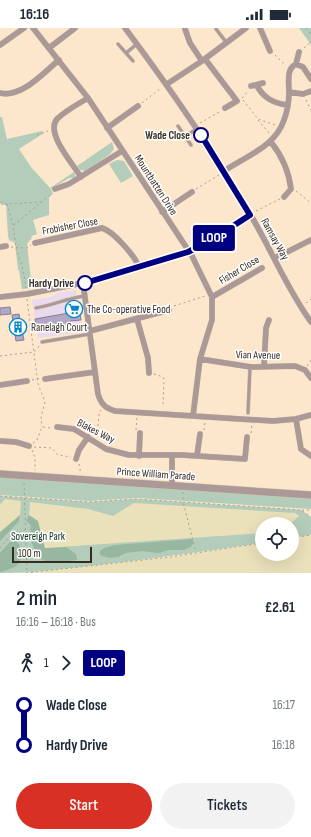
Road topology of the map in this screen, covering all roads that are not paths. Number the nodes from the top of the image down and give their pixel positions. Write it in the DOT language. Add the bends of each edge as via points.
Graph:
graph roads {
  1 [pos="24,28"];
  2 [pos="33,28"];
  3 [pos="75,28"];
  4 [pos="125,28"];
  5 [pos="246,28"];
  6 [pos="260,28"];
  7 [pos="185,29"];
  8 [pos="216,29"];
  9 [pos="226,42"];
  10 [pos="118,44"];
  11 [pos="137,44"];
  12 [pos="0,45"];
  13 [pos="49,48"];
  14 [pos="270,51"];
  15 [pos="299,52"];
  16 [pos="126,53"];
  17 [pos="59,60"];
  18 [pos="203,60"];
  19 [pos="133,61"];
  20 [pos="296,64"];
  21 [pos="311,79"];
  22 [pos="263,83"];
  23 [pos="166,84"];
  24 [pos="311,91"];
  25 [pos="289,92"];
  26 [pos="0,93"];
  27 [pos="88,98"];
  28 [pos="138,106"];
  29 [pos="287,106"];
  30 [pos="225,108"];
  31 [pos="178,126"];
  32 [pos="196,127"];
  33 [pos="107,128"];
  34 [pos="185,136"];
  35 [pos="272,141"];
  36 [pos="191,145"];
  37 [pos="122,151"];
  38 [pos="224,171"];
  39 [pos="81,177"];
  40 [pos="55,189"];
  41 [pos="192,192"];
  42 [pos="284,197"];
  43 [pos="162,212"];
  44 [pos="250,215"];
  45 [pos="311,240"];
  46 [pos="34,243"];
  47 [pos="188,252"];
  48 [pos="275,258"];
  49 [pos="139,267"];
  50 [pos="262,268"];
  51 [pos="83,283"];
  52 [pos="212,295"];
  53 [pos="85,296"];
  54 [pos="0,297"];
  55 [pos="36,308"];
  56 [pos="169,310"];
  57 [pos="137,319"];
  58 [pos="269,320"];
  59 [pos="311,322"];
  60 [pos="90,332"];
  61 [pos="42,342"];
  62 [pos="200,359"];
  63 [pos="264,366"];
  64 [pos="250,367"];
  65 [pos="95,372"];
  66 [pos="149,373"];
  67 [pos="311,378"];
  68 [pos="45,379"];
  69 [pos="28,382"];
  70 [pos="0,385"];
  71 [pos="248,413"];
  72 [pos="311,415"];
  73 [pos="192,416"];
  74 [pos="296,419"];
  75 [pos="57,427"];
  76 [pos="140,434"];
  77 [pos="200,434"];
  78 [pos="88,437"];
  79 [pos="247,437"];
  80 [pos="0,441"];
  81 [pos="29,446"];
  82 [pos="139,456"];
  83 [pos="172,456"];
  84 [pos="197,456"];
  85 [pos="311,456"];
  86 [pos="76,459"];
  87 [pos="0,474"];
  88 [pos="172,486"];
  89 [pos="311,495"];
  1 -- 12 [label="street"];
  2 -- 13 [label="street, Mountbatten Drive"];
  3 -- 13 [label="street"];
  4 -- 11 [label="street, Ramsay Way"];
  5 -- 9 [label="street"];
  6 -- 14 [label="street"];
  7 -- 18 [label="street" via="190,43"];
  8 -- 9 [label="lane"];
  9 -- 18 [label="street"];
  10 -- 16 [label="lane"];
  11 -- 16 [label="lane"];
  11 -- 23 [label="street, Ramsay Way"];
  13 -- 17 [label="street, Mountbatten Drive"];
  15 -- 20 [label="street"];
  16 -- 19 [label="lane"];
  17 -- 26 [label="street" via="16,92"];
  17 -- 27 [label="street, Mountbatten Drive"];
  18 -- 23 [label="street"];
  18 -- 30 [label="street" via="239,100"];
  20 -- 21 [label="street" via="303,67"];
  20 -- 25 [label="street" via="290,70"];
  22 -- 29 [label="street" via="254,86 267,98"];
  23 -- 32 [label="street, Ramsay Way"];
  24 -- 25 [label="street" via="303,94"];
  25 -- 29 [label="street"];
  27 -- 33 [label="street, Mountbatten Drive"];
  27 -- 39 [label="street" via="57,119 53,131"];
  28 -- 33 [label="street"];
  29 -- 35 [label="street" via="281,127"];
  31 -- 34 [label="lane"];
  32 -- 34 [label="lane"];
  32 -- 38 [label="street, Ramsay Way"];
  33 -- 37 [label="street, Mountbatten Drive"];
  34 -- 36 [label="lane"];
  35 -- 38 [label="street"];
  35 -- 42 [label="street" via="284,161 291,189"];
  37 -- 39 [label="street"];
  37 -- 43 [label="street, Mountbatten Drive"];
  38 -- 44 [label="street, Ramsay Way"];
  39 -- 40 [label="street"];
  41 -- 43 [label="street"];
  43 -- 47 [label="street, Mountbatten Drive"];
  44 -- 47 [label="street"];
  44 -- 48 [label="street, Ramsay Way"];
  45 -- 48 [label="street"];
  46 -- 49 [label="street, Frobisher Close" via="102,228 110,232 132,255"];
  47 -- 49 [label="street"];
  47 -- 52 [label="street, Mountbatten Drive"];
  48 -- 59 [label="street, Ramsay Way"];
  49 -- 51 [label="street"];
  50 -- 52 [label="street, Fisher Close"];
  51 -- 53 [label="street"];
  51 -- 54 [label="street"];
  52 -- 62 [label="street, Mountbatten Drive" via="212,320"];
  53 -- 55 [label="lane" via="64,299"];
  53 -- 60 [label="street"];
  56 -- 57 [label="street"];
  57 -- 60 [label="street"];
  57 -- 66 [label="street" via="148,358"];
  58 -- 63 [label="street" via="266,328"];
  60 -- 61 [label="lane"];
  60 -- 65 [label="street"];
  62 -- 64 [label="street, Vian Avenue"];
  62 -- 73 [label="street, Mountbatten Drive"];
  63 -- 64 [label="street, Vian Avenue"];
  63 -- 67 [label="street, Vian Avenue" via="300,367"];
  64 -- 71 [label="lane"];
  65 -- 68 [label="street"];
  65 -- 73 [label="street" via="99,398 104,406 115,411"];
  69 -- 70 [label="street"];
  72 -- 74 [label="street"];
  73 -- 74 [label="street" via="251,420"];
  74 -- 85 [label="street" via="301,449"];
  75 -- 78 [label="street, Blakes Way" via="74,429"];
  76 -- 82 [label="street"];
  77 -- 84 [label="street"];
  78 -- 82 [label="street, Blakes Way" via="106,449"];
  78 -- 86 [label="street"];
  79 -- 84 [label="street, Blakes Way" via="245,459"];
  80 -- 81 [label="street"];
  82 -- 83 [label="street, Blakes Way"];
  83 -- 84 [label="street, Blakes Way"];
  83 -- 88 [label="street"];
  87 -- 88 [label="street, Prince William Parade"];
  88 -- 89 [label="street, Prince William Parade"];
}
